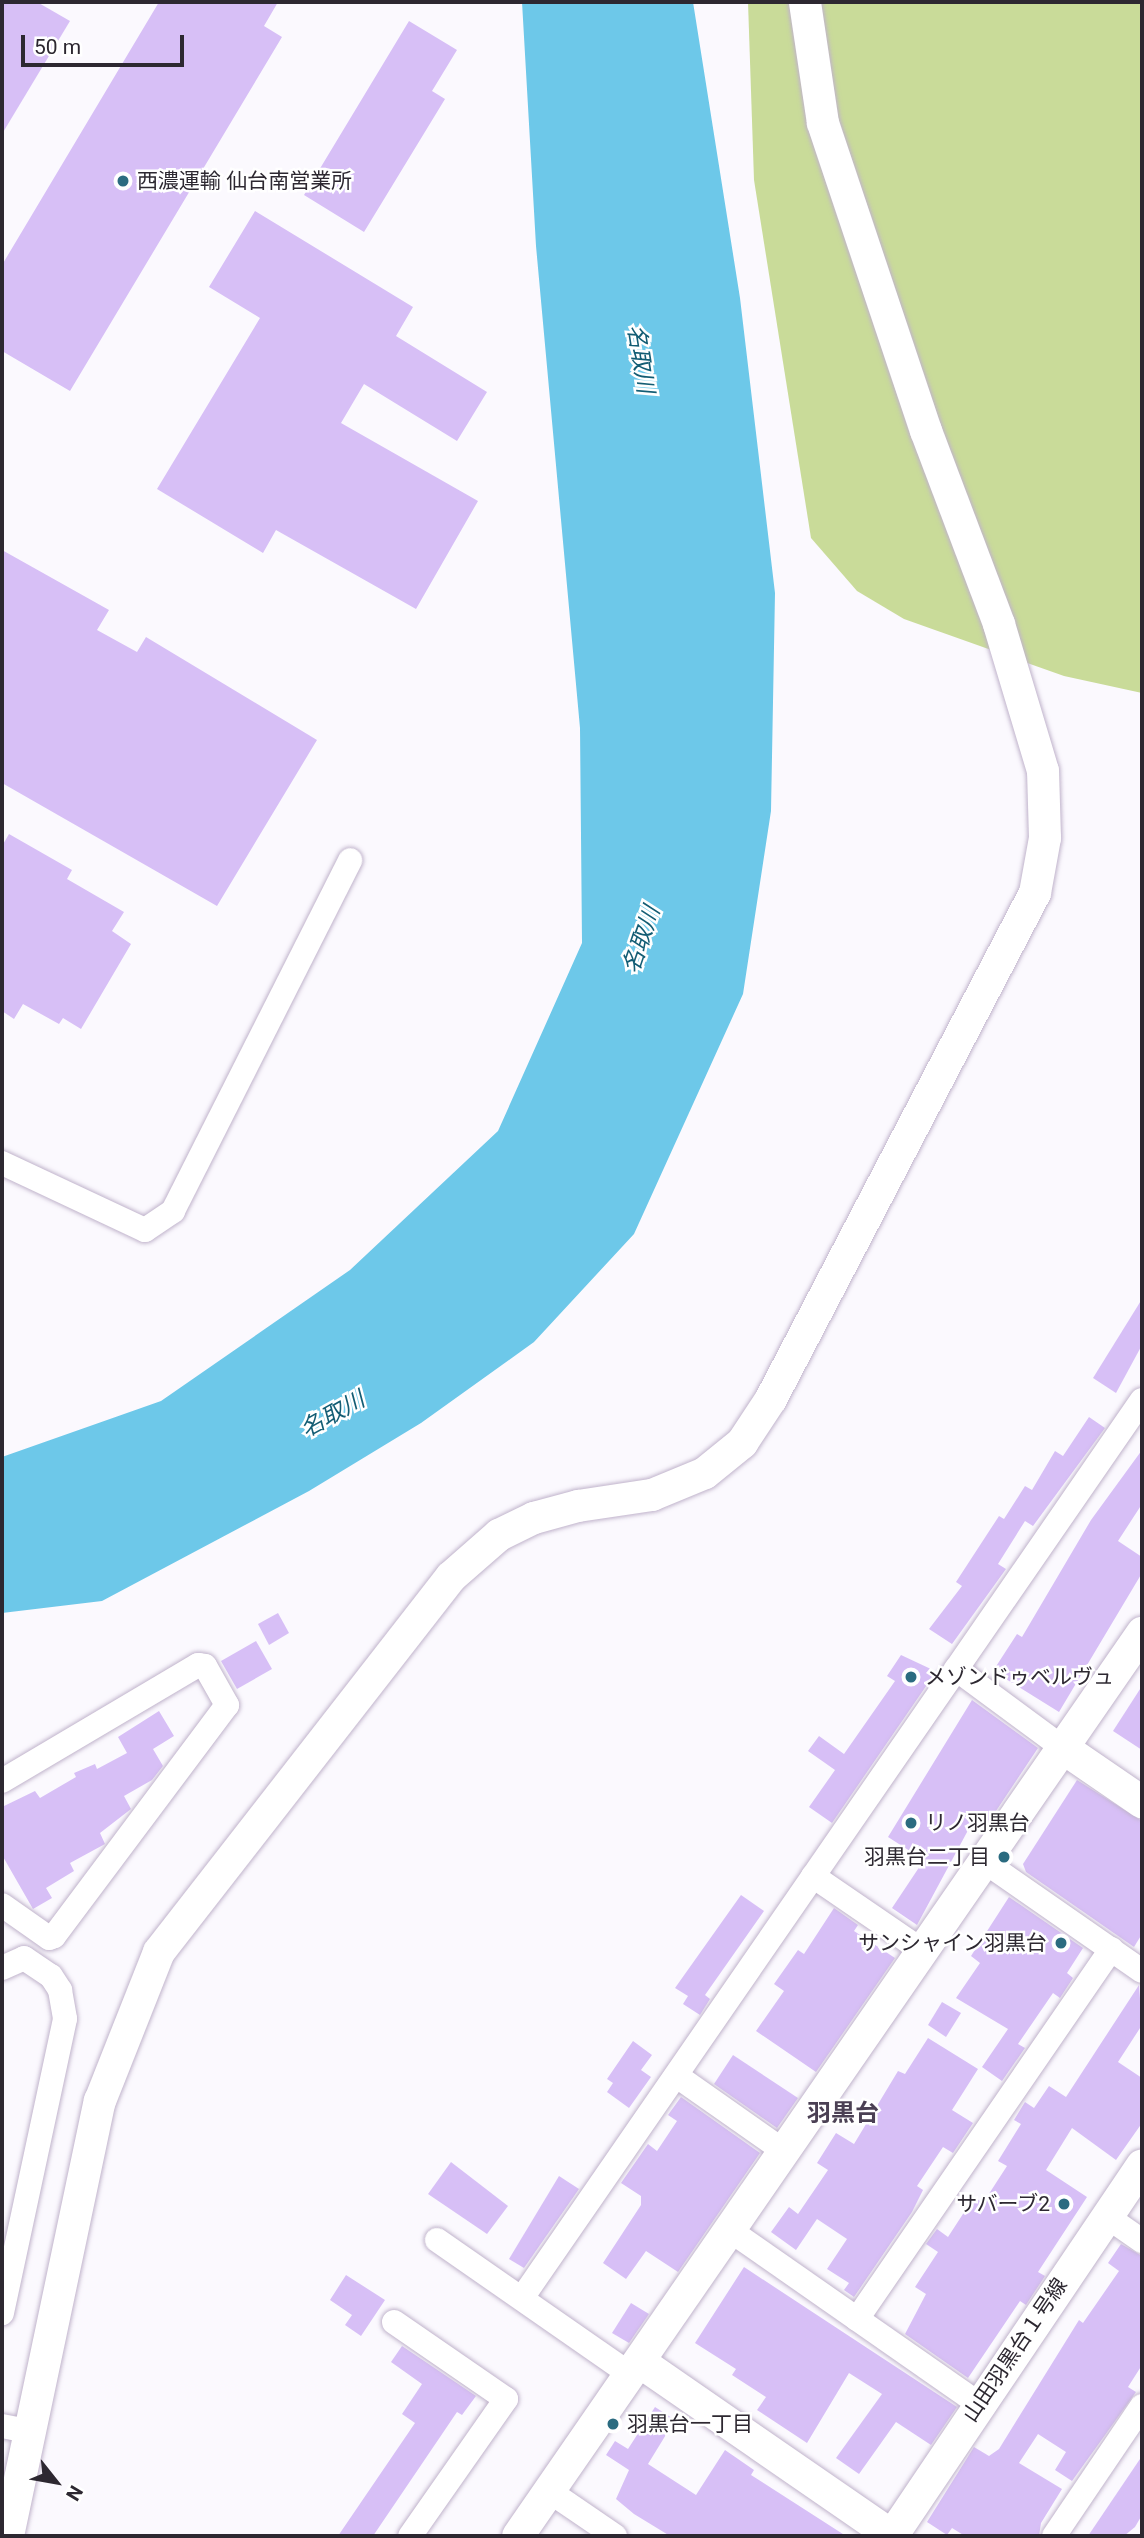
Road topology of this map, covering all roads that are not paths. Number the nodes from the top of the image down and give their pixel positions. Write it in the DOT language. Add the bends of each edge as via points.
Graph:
graph roads {
  1 [pos="804,2"];
  2 [pos="350,860"];
  3 [pos="2,1164"];
  4 [pos="1142,1400"];
  5 [pos="1133,1433"];
  6 [pos="1142,1633"];
  7 [pos="956,1669"];
  8 [pos="1063,1748"];
  9 [pos="2,1781"];
  10 [pos="1142,1802"];
  11 [pos="985,1862"];
  12 [pos="813,1876"];
  13 [pos="2,1905"];
  14 [pos="1111,1949"];
  15 [pos="924,1952"];
  16 [pos="2,1968"];
  17 [pos="1142,1971"];
  18 [pos="677,2076"];
  19 [pos="785,2152"];
  20 [pos="1142,2165"];
  21 [pos="1106,2216"];
  22 [pos="731,2231"];
  23 [pos="437,2240"];
  24 [pos="1142,2241"];
  25 [pos="522,2298"];
  26 [pos="2,2313"];
  27 [pos="857,2319"];
  28 [pos="394,2322"];
  29 [pos="635,2369"];
  30 [pos="978,2403"];
  31 [pos="1142,2406"];
  32 [pos="15,2429"];
  33 [pos="549,2491"];
  34 [pos="8,2536"];
  35 [pos="410,2536"];
  36 [pos="518,2536"];
  37 [pos="615,2536"];
  38 [pos="892,2536"];
  39 [pos="1054,2536"];
  1 -- 32 [label="street" via="823,124 926,431 999,624 1043,771 1045,838 1035,893 778,1387 742,1443 705,1473 652,1495 567,1509 499,1535 451,1577 159,1952 100,2101"];
  2 -- 3 [label="street" via="173,1212 145,1230"];
  4 -- 5 [label="street"];
  5 -- 7 [label="street"];
  6 -- 8 [label="street"];
  7 -- 8 [label="street"];
  7 -- 12 [label="street"];
  8 -- 10 [label="street"];
  8 -- 11 [label="street"];
  9 -- 13 [label="street" via="198,1665 205,1666 227,1705 54,1937"];
  11 -- 14 [label="street"];
  11 -- 15 [label="street"];
  12 -- 15 [label="street"];
  12 -- 18 [label="street"];
  14 -- 17 [label="street"];
  14 -- 27 [label="street"];
  15 -- 19 [label="street"];
  16 -- 26 [label="street" via="24,1958 51,1976 60,1990 65,2019"];
  18 -- 19 [label="street"];
  18 -- 25 [label="street"];
  19 -- 22 [label="street"];
  20 -- 21 [label="street, 山田羽黒台１号線"];
  21 -- 24 [label="street"];
  21 -- 30 [label="street, 山田羽黒台１号線"];
  22 -- 27 [label="street"];
  22 -- 29 [label="street"];
  23 -- 25 [label="street"];
  25 -- 29 [label="street"];
  27 -- 30 [label="street"];
  28 -- 35 [label="street" via="506,2399"];
  29 -- 33 [label="street"];
  29 -- 38 [label="street"];
  30 -- 38 [label="street, 山田羽黒台１号線"];
  31 -- 39 [label="street"];
  32 -- 34 [label="street"];
  33 -- 36 [label="street"];
  33 -- 37 [label="street"];
}
